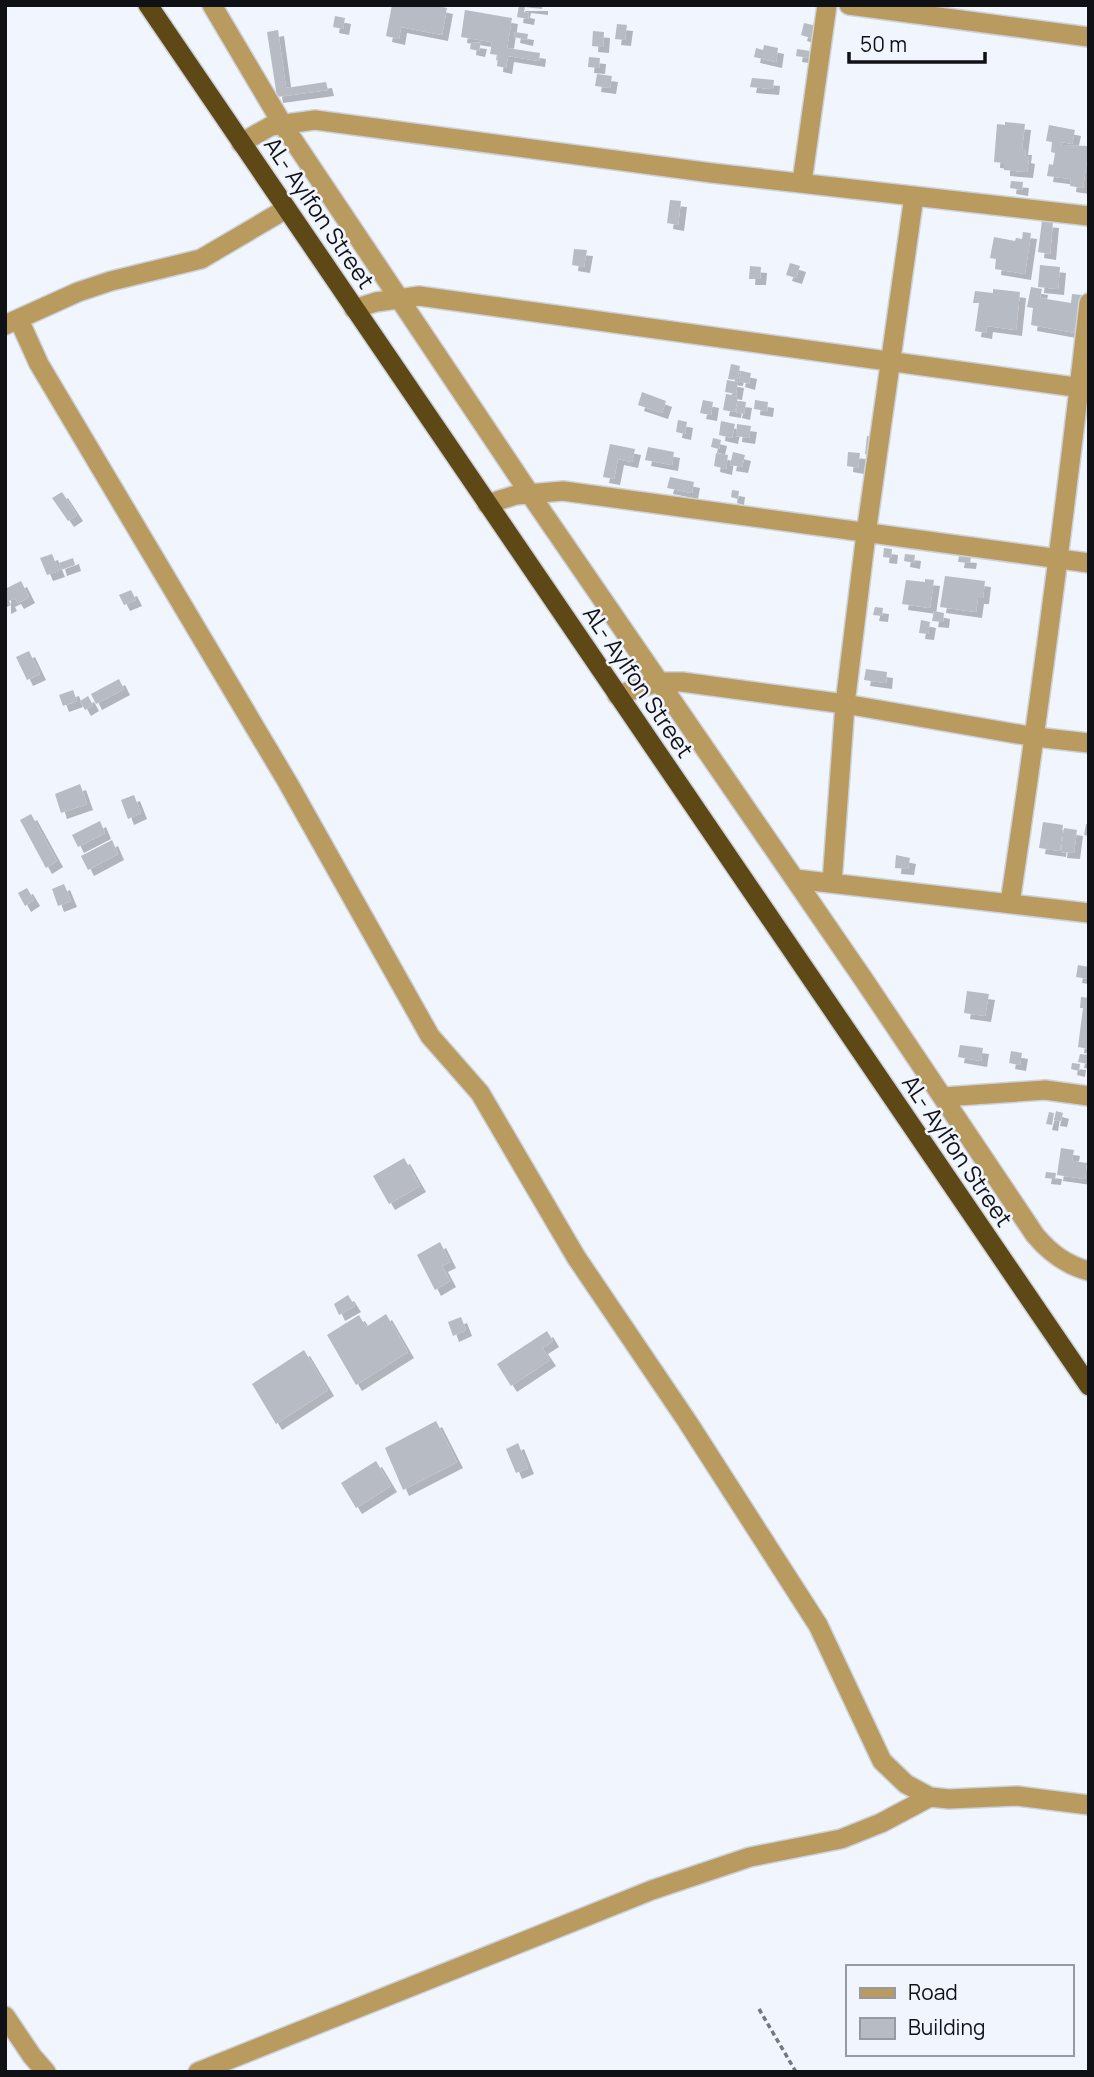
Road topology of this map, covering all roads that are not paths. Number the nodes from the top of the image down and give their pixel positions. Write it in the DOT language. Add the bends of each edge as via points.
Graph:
graph roads {
  1 [pos="148,5"];
  2 [pos="212,5"];
  3 [pos="827,5"];
  4 [pos="849,5"];
  5 [pos="1089,37"];
  6 [pos="283,125"];
  7 [pos="241,143"];
  8 [pos="802,182"];
  9 [pos="914,196"];
  10 [pos="286,209"];
  11 [pos="1089,216"];
  12 [pos="398,297"];
  13 [pos="1089,303"];
  14 [pos="354,309"];
  15 [pos="12,323"];
  16 [pos="891,363"];
  17 [pos="1084,388"];
  18 [pos="530,494"];
  19 [pos="487,504"];
  20 [pos="866,534"];
  21 [pos="1059,559"];
  22 [pos="1089,563"];
  23 [pos="659,682"];
  24 [pos="617,695"];
  25 [pos="845,704"];
  26 [pos="1035,737"];
  27 [pos="1089,743"];
  28 [pos="795,880"];
  29 [pos="832,884"];
  30 [pos="1010,904"];
  31 [pos="1089,912"];
  32 [pos="943,1097"];
  33 [pos="1089,1097"];
  34 [pos="1089,1271"];
  35 [pos="1089,1386"];
  36 [pos="930,1797"];
  37 [pos="1089,1805"];
  38 [pos="5,2016"];
  39 [pos="46,2072"];
  40 [pos="198,2072"];
  1 -- 7 [label="highway, AL- Aylfon Street"];
  2 -- 6 [label="street"];
  3 -- 8 [label="street"];
  4 -- 5 [label="street"];
  6 -- 7 [label="street"];
  6 -- 8 [label="street" via="315,120"];
  6 -- 12 [label="street"];
  7 -- 10 [label="highway, AL- Aylfon Street"];
  8 -- 9 [label="street"];
  9 -- 11 [label="street"];
  9 -- 16 [label="street"];
  10 -- 14 [label="highway, AL- Aylfon Street"];
  10 -- 15 [label="street" via="201,259 78,292"];
  12 -- 14 [label="street"];
  12 -- 16 [label="street" via="419,296"];
  12 -- 18 [label="street"];
  13 -- 17 [label="street"];
  14 -- 19 [label="highway, AL- Aylfon Street"];
  15 -- 36 [label="street" via="288,783 430,1036 480,1093 576,1257 789,1577 818,1625 881,1761 906,1784"];
  16 -- 17 [label="street"];
  16 -- 20 [label="street"];
  17 -- 21 [label="street"];
  18 -- 19 [label="street"];
  18 -- 20 [label="street" via="563,491"];
  18 -- 23 [label="street"];
  19 -- 24 [label="highway, AL- Aylfon Street"];
  20 -- 21 [label="street"];
  20 -- 25 [label="street"];
  21 -- 22 [label="street"];
  21 -- 26 [label="street"];
  23 -- 24 [label="street"];
  23 -- 25 [label="street"];
  23 -- 28 [label="street"];
  24 -- 35 [label="highway, AL- Aylfon Street"];
  25 -- 26 [label="street"];
  25 -- 29 [label="street"];
  26 -- 27 [label="street"];
  26 -- 30 [label="street"];
  28 -- 29 [label="street"];
  28 -- 32 [label="street"];
  29 -- 30 [label="street"];
  30 -- 31 [label="street"];
  32 -- 33 [label="street" via="1045,1090"];
  32 -- 34 [label="street" via="1044,1246 1068,1264"];
  36 -- 37 [label="street" via="1017,1796"];
  36 -- 40 [label="street" via="841,1839 750,1857 652,1890"];
  38 -- 39 [label="street"];
}
